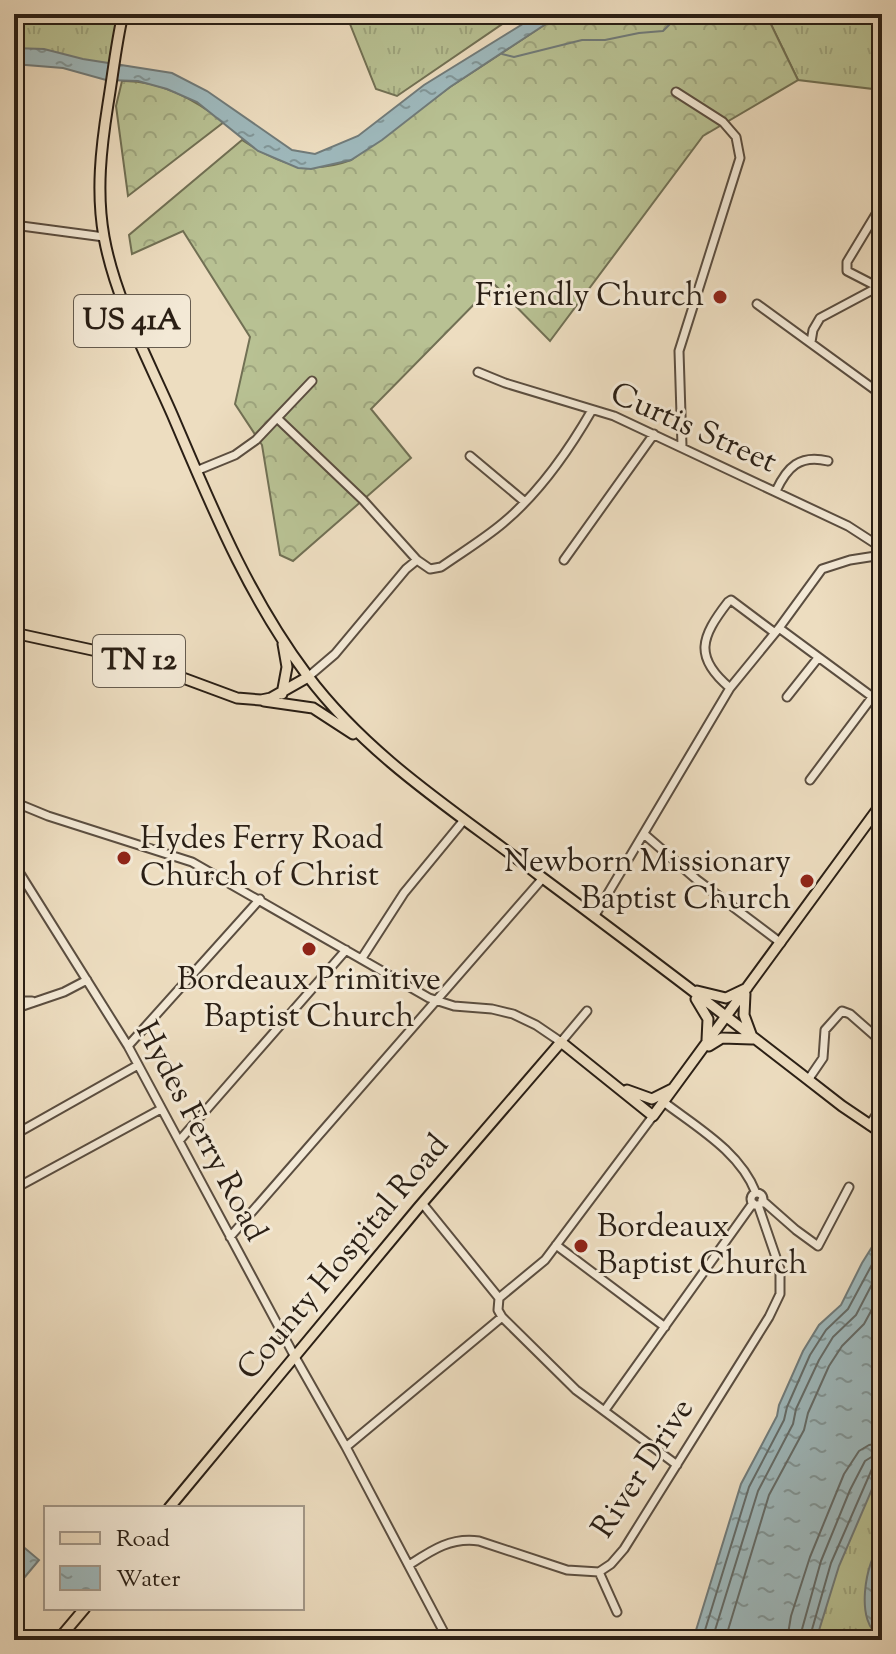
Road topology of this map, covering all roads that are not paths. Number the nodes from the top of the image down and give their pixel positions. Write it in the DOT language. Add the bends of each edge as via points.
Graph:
graph roads {
  1 [pos="123,14"];
  2 [pos="676,92"];
  3 [pos="882,204"];
  4 [pos="14,225"];
  5 [pos="104,237"];
  6 [pos="881,287"];
  7 [pos="757,304"];
  8 [pos="811,342"];
  9 [pos="478,372"];
  10 [pos="312,381"];
  11 [pos="882,395"];
  12 [pos="592,410"];
  13 [pos="277,418"];
  14 [pos="654,434"];
  15 [pos="682,446"];
  16 [pos="470,456"];
  17 [pos="828,461"];
  18 [pos="196,471"];
  19 [pos="776,491"];
  20 [pos="525,502"];
  21 [pos="882,548"];
  22 [pos="882,555"];
  23 [pos="417,560"];
  24 [pos="564,560"];
  25 [pos="777,630"];
  26 [pos="14,633"];
  27 [pos="282,641"];
  28 [pos="818,658"];
  29 [pos="308,677"];
  30 [pos="882,684"];
  31 [pos="730,688"];
  32 [pos="282,694"];
  33 [pos="787,697"];
  34 [pos="872,697"];
  35 [pos="261,700"];
  36 [pos="882,704"];
  37 [pos="370,745"];
  38 [pos="810,780"];
  39 [pos="14,802"];
  40 [pos="882,803"];
  41 [pos="464,820"];
  42 [pos="644,834"];
  43 [pos="14,864"];
  44 [pos="543,878"];
  45 [pos="260,899"];
  46 [pos="594,917"];
  47 [pos="781,943"];
  48 [pos="346,950"];
  49 [pos="362,958"];
  50 [pos="87,980"];
  51 [pos="686,987"];
  52 [pos="747,988"];
  53 [pos="14,1001"];
  54 [pos="41,1001"];
  55 [pos="435,1001"];
  56 [pos="14,1009"];
  57 [pos="587,1011"];
  58 [pos="727,1018"];
  59 [pos="755,1040"];
  60 [pos="561,1042"];
  61 [pos="882,1042"];
  62 [pos="128,1046"];
  63 [pos="701,1054"];
  64 [pos="578,1055"];
  65 [pos="549,1056"];
  66 [pos="138,1065"];
  67 [pos="808,1080"];
  68 [pos="678,1084"];
  69 [pos="617,1085"];
  70 [pos="665,1103"];
  71 [pos="882,1107"];
  72 [pos="161,1109"];
  73 [pos="653,1116"];
  74 [pos="869,1125"];
  75 [pos="14,1135"];
  76 [pos="882,1135"];
  77 [pos="179,1141"];
  78 [pos="849,1187"];
  79 [pos="14,1189"];
  80 [pos="422,1203"];
  81 [pos="758,1203"];
  82 [pos="230,1237"];
  83 [pos="556,1245"];
  84 [pos="499,1298"];
  85 [pos="502,1317"];
  86 [pos="665,1327"];
  87 [pos="295,1357"];
  88 [pos="605,1410"];
  89 [pos="346,1447"];
  90 [pos="677,1465"];
  91 [pos="171,1506"];
  92 [pos="409,1565"];
  93 [pos="599,1572"];
  94 [pos="83,1610"];
  95 [pos="617,1612"];
  96 [pos="58,1640"];
  97 [pos="448,1640"];
  1 -- 5 [label="main road, US 41A" via="100,157"];
  2 -- 15 [label="street" via="723,122 736,137 740,158 679,351"];
  3 -- 6 [label="street" via="847,262 847,271"];
  4 -- 5 [label="street"];
  5 -- 18 [label="main road, US 41A" via="119,289"];
  6 -- 8 [label="street" via="820,318"];
  7 -- 8 [label="street"];
  8 -- 11 [label="street"];
  9 -- 12 [label="street, Curtis Street"];
  10 -- 13 [label="street"];
  12 -- 14 [label="street, Curtis Street"];
  12 -- 20 [label="street"];
  13 -- 18 [label="street" via="235,455"];
  13 -- 23 [label="street"];
  14 -- 15 [label="street, Curtis Street"];
  14 -- 24 [label="street"];
  15 -- 19 [label="street, Curtis Street"];
  16 -- 20 [label="street"];
  17 -- 19 [label="street" via="797,462"];
  18 -- 27 [label="main road, US 41A" via="238,565"];
  19 -- 21 [label="street, Curtis Street"];
  20 -- 23 [label="street" via="441,567 430,569"];
  22 -- 25 [label="street" via="822,569"];
  23 -- 29 [label="street" via="335,654"];
  25 -- 28 [label="street"];
  25 -- 31 [label="street"];
  25 -- 31 [label="street" via="728,602 705,639 715,675"];
  26 -- 35 [label="main road, TN 12" via="129,658 237,698"];
  27 -- 29 [label="main road, US 41A"];
  27 -- 32 [label="main road" via="287,667"];
  28 -- 33 [label="street"];
  28 -- 34 [label="street"];
  29 -- 32 [label="main road, TN 12"];
  29 -- 37 [label="main road, US 41A"];
  30 -- 34 [label="street"];
  31 -- 42 [label="street"];
  32 -- 35 [label="main road, TN 12"];
  34 -- 36 [label="street"];
  34 -- 38 [label="street"];
  35 -- 37 [label="main road" via="313,708"];
  37 -- 41 [label="main road, US 41A"];
  39 -- 45 [label="street" via="192,862"];
  40 -- 47 [label="main road"];
  41 -- 44 [label="main road, US 41A"];
  41 -- 49 [label="street" via="404,893"];
  42 -- 46 [label="street"];
  42 -- 47 [label="street"];
  43 -- 50 [label="street, Hydes Ferry Road"];
  44 -- 46 [label="main road, US 41A"];
  44 -- 55 [label="street"];
  45 -- 48 [label="street"];
  45 -- 62 [label="street"];
  46 -- 51 [label="main road, US 41A"];
  47 -- 52 [label="main road"];
  48 -- 49 [label="street"];
  48 -- 77 [label="street"];
  49 -- 55 [label="street"];
  50 -- 54 [label="street"];
  50 -- 62 [label="street, Hydes Ferry Road"];
  51 -- 52 [label="main road" via="726,998"];
  51 -- 58 [label="main road, US 41A"];
  51 -- 63 [label="main road" via="708,1019"];
  52 -- 58 [label="main road"];
  52 -- 59 [label="main road" via="743,1013"];
  53 -- 54 [label="street"];
  54 -- 56 [label="street"];
  55 -- 60 [label="street" via="513,1014"];
  55 -- 82 [label="street"];
  57 -- 60 [label="street"];
  58 -- 59 [label="main road, US 41A"];
  58 -- 63 [label="main road"];
  59 -- 63 [label="main road" via="722,1038"];
  59 -- 67 [label="main road, US 41A"];
  60 -- 64 [label="main road"];
  60 -- 65 [label="main road, County Hospital Road"];
  61 -- 67 [label="street" via="842,1011 825,1030 823,1058"];
  62 -- 66 [label="street, Hydes Ferry Road"];
  63 -- 68 [label="main road"];
  64 -- 65 [label="main road"];
  64 -- 69 [label="main road"];
  65 -- 80 [label="main road, County Hospital Road"];
  66 -- 72 [label="street, Hydes Ferry Road"];
  66 -- 75 [label="street"];
  67 -- 74 [label="main road, US 41A"];
  68 -- 69 [label="main road" via="652,1099"];
  68 -- 70 [label="main road"];
  69 -- 73 [label="main road"];
  70 -- 73 [label="main road"];
  70 -- 81 [label="street" via="734,1159 762,1196"];
  71 -- 74 [label="street"];
  72 -- 77 [label="street, Hydes Ferry Road"];
  72 -- 79 [label="street"];
  73 -- 83 [label="street"];
  74 -- 76 [label="main road, US 41A"];
  77 -- 82 [label="street, Hydes Ferry Road"];
  78 -- 81 [label="street" via="818,1246"];
  80 -- 84 [label="street"];
  80 -- 87 [label="main road, County Hospital Road"];
  81 -- 86 [label="street"];
  81 -- 90 [label="street, River Drive" via="780,1269 780,1294"];
  82 -- 87 [label="street, Hydes Ferry Road"];
  83 -- 84 [label="street"];
  83 -- 86 [label="street"];
  84 -- 85 [label="street"];
  85 -- 88 [label="street" via="576,1390"];
  85 -- 89 [label="street"];
  86 -- 88 [label="street"];
  87 -- 89 [label="street, Hydes Ferry Road"];
  87 -- 91 [label="main road, County Hospital Road"];
  88 -- 90 [label="street"];
  89 -- 92 [label="street, Hydes Ferry Road"];
  90 -- 93 [label="street, River Drive" via="624,1549"];
  92 -- 93 [label="street, River Drive" via="447,1542 465,1539 567,1570"];
  92 -- 97 [label="street, Hydes Ferry Road"];
  93 -- 95 [label="street"];
  94 -- 96 [label="main road"];
}
